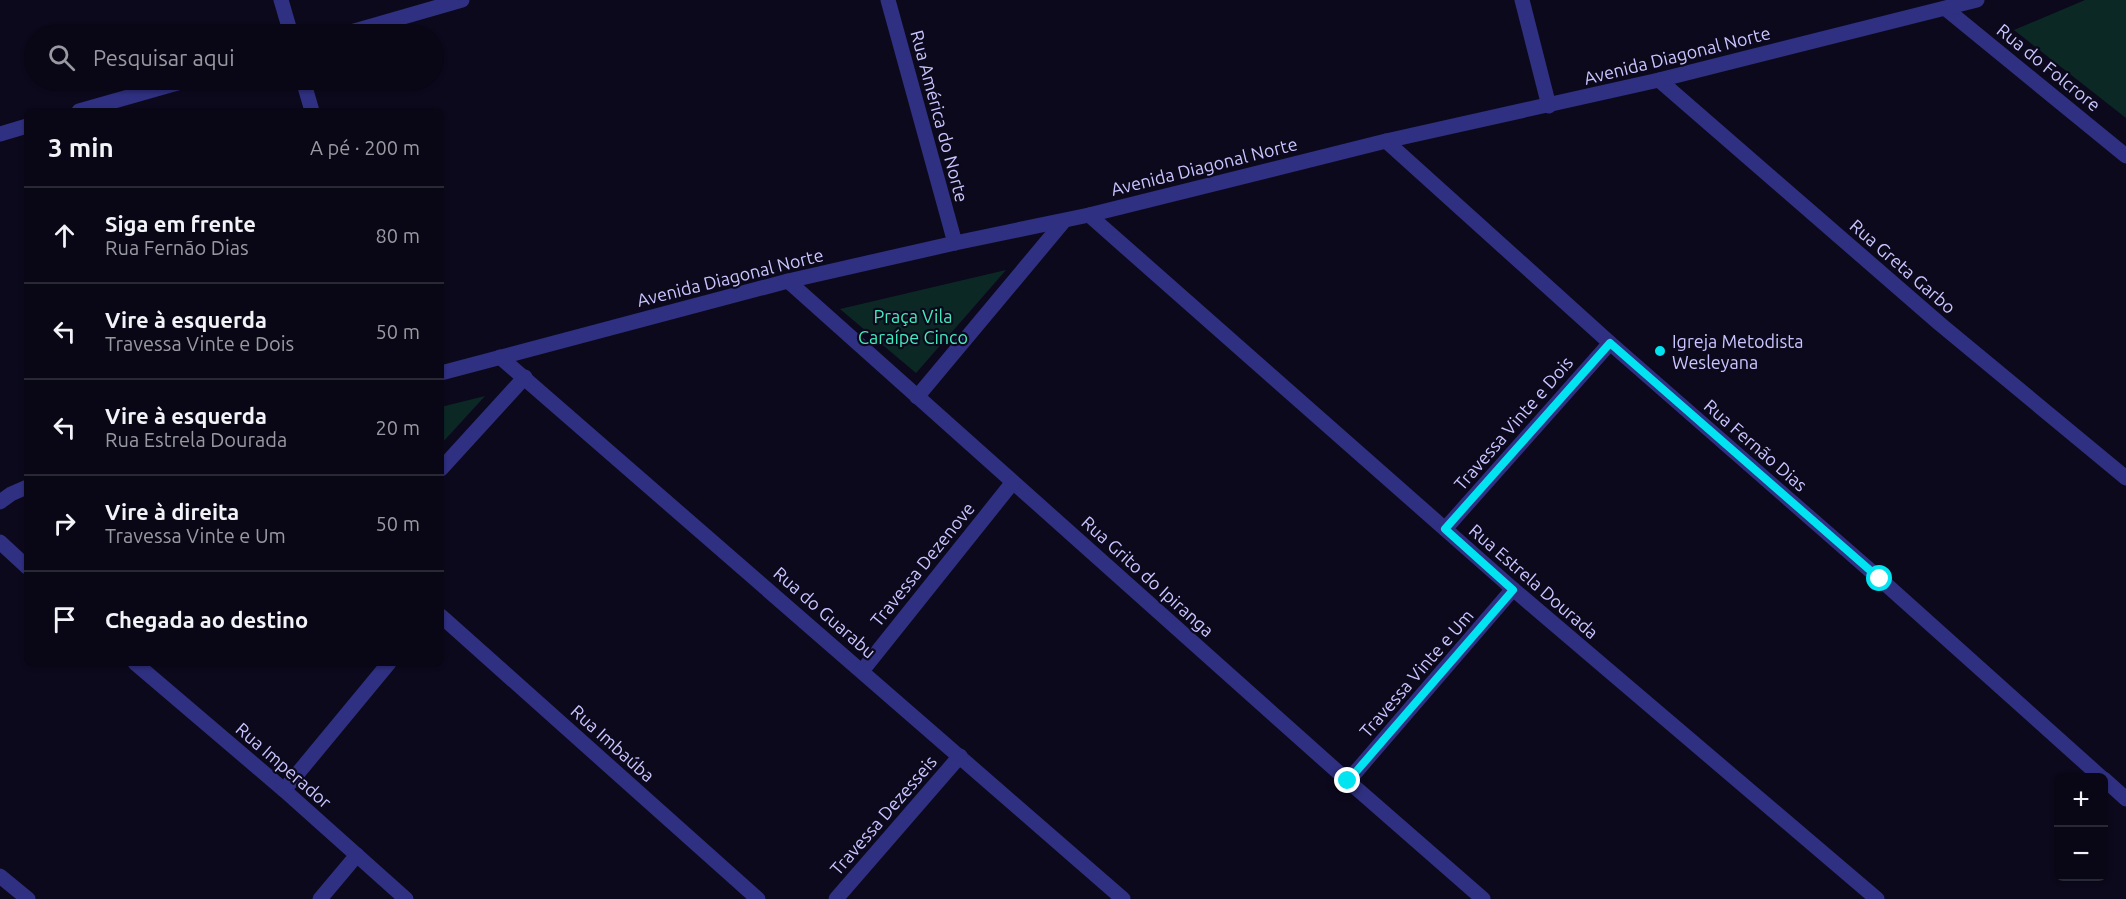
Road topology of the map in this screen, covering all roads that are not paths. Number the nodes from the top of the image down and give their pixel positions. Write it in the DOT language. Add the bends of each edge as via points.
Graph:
graph roads {
  1 [pos="281,0"];
  2 [pos="462,0"];
  3 [pos="888,0"];
  4 [pos="1522,0"];
  5 [pos="1977,0"];
  6 [pos="1946,9"];
  7 [pos="288,24"];
  8 [pos="379,24"];
  9 [pos="1659,80"];
  10 [pos="153,90"];
  11 [pos="306,90"];
  12 [pos="1549,106"];
  13 [pos="90,108"];
  14 [pos="311,108"];
  15 [pos="24,127"];
  16 [pos="0,134"];
  17 [pos="1386,141"];
  18 [pos="2126,156"];
  19 [pos="1089,215"];
  20 [pos="1064,221"];
  21 [pos="955,243"];
  22 [pos="788,281"];
  23 [pos="1610,343"];
  24 [pos="500,357"];
  25 [pos="444,372"];
  26 [pos="525,377"];
  27 [pos="917,397"];
  28 [pos="444,466"];
  29 [pos="2126,478"];
  30 [pos="1013,482"];
  31 [pos="24,488"];
  32 [pos="0,502"];
  33 [pos="1445,529"];
  34 [pos="0,542"];
  35 [pos="24,564"];
  36 [pos="1513,590"];
  37 [pos="444,619"];
  38 [pos="139,666"];
  39 [pos="387,666"];
  40 [pos="862,670"];
  41 [pos="960,756"];
  42 [pos="2097,773"];
  43 [pos="1348,781"];
  44 [pos="2108,783"];
  45 [pos="284,790"];
  46 [pos="2126,799"];
  47 [pos="357,855"];
  48 [pos="0,876"];
  49 [pos="1465,893"];
  50 [pos="28,899"];
  51 [pos="320,899"];
  52 [pos="406,899"];
  53 [pos="758,899"];
  54 [pos="836,899"];
  55 [pos="1123,899"];
  56 [pos="1483,899"];
  57 [pos="1877,899"];
  1 -- 7 [label="street"];
  2 -- 8 [label="street"];
  3 -- 21 [label="street, Rua América do Norte"];
  4 -- 12 [label="street"];
  5 -- 6 [label="street, Avenida Diagonal Norte"];
  6 -- 9 [label="street, Avenida Diagonal Norte"];
  6 -- 18 [label="street, Rua do Folcrore"];
  9 -- 12 [label="street, Avenida Diagonal Norte"];
  9 -- 29 [label="street, Rua Greta Garbo" via="1940,324"];
  10 -- 13 [label="street"];
  11 -- 14 [label="street"];
  12 -- 17 [label="street, Avenida Diagonal Norte"];
  15 -- 16 [label="street"];
  17 -- 19 [label="street, Avenida Diagonal Norte"];
  17 -- 23 [label="street, Rua Fernão Dias"];
  19 -- 20 [label="street, Avenida Diagonal Norte"];
  19 -- 33 [label="street, Rua Estrela Dourada"];
  20 -- 21 [label="street, Avenida Diagonal Norte"];
  20 -- 27 [label="street"];
  21 -- 22 [label="street, Avenida Diagonal Norte"];
  22 -- 24 [label="street, Avenida Diagonal Norte"];
  22 -- 27 [label="street, Rua Grito do Ipiranga"];
  23 -- 33 [label="street, Travessa Vinte e Dois"];
  23 -- 42 [label="street, Rua Fernão Dias"];
  24 -- 25 [label="street, Avenida Diagonal Norte"];
  24 -- 26 [label="street, Rua do Guarabu"];
  26 -- 28 [label="street"];
  26 -- 40 [label="street, Rua do Guarabu"];
  27 -- 30 [label="street, Rua Grito do Ipiranga"];
  30 -- 40 [label="street, Travessa Dezenove"];
  30 -- 43 [label="street, Rua Grito do Ipiranga"];
  31 -- 32 [label="street"];
  33 -- 36 [label="street, Rua Estrela Dourada"];
  34 -- 35 [label="street"];
  36 -- 43 [label="street, Travessa Vinte e Um"];
  36 -- 57 [label="street, Rua Estrela Dourada"];
  37 -- 53 [label="street, Rua Imbaúba"];
  38 -- 45 [label="street, Rua Imperador"];
  39 -- 45 [label="street"];
  40 -- 41 [label="street, Rua do Guarabu"];
  41 -- 54 [label="street, Travessa Dezesseis"];
  41 -- 55 [label="street, Rua do Guarabu"];
  43 -- 49 [label="street, Rua Grito do Ipiranga"];
  44 -- 46 [label="street, Rua Fernão Dias"];
  45 -- 47 [label="street, Rua Imperador"];
  47 -- 51 [label="street"];
  47 -- 52 [label="street, Rua Imperador"];
  48 -- 50 [label="street"];
  49 -- 56 [label="street, Rua Grito do Ipiranga"];
}
